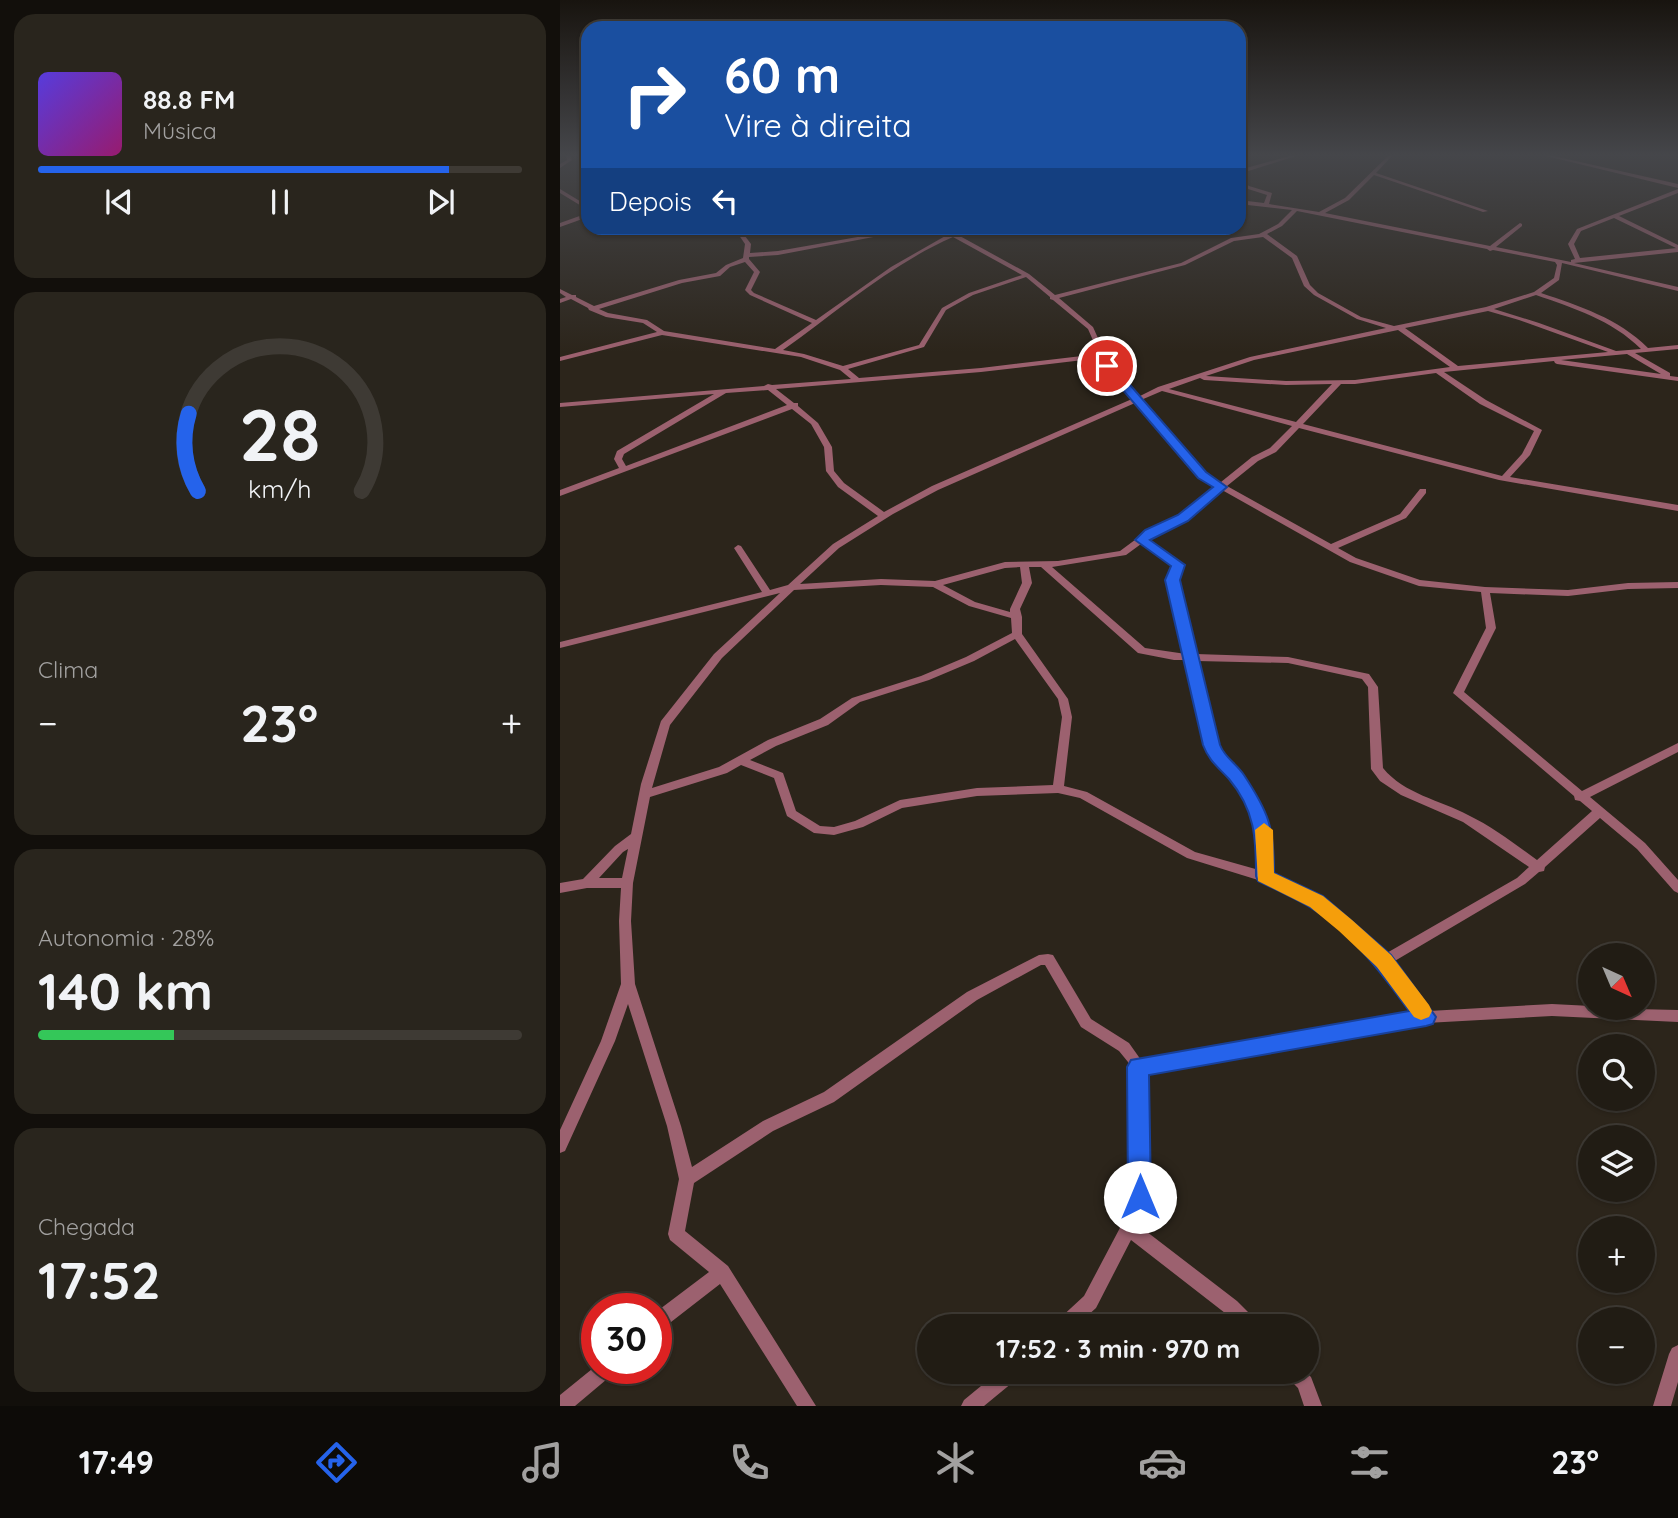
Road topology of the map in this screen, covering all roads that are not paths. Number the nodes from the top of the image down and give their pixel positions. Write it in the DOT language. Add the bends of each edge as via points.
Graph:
graph roads {
  1 [pos="1282,221"];
  2 [pos="1350,221"];
  3 [pos="1602,221"];
  4 [pos="1623,221"];
  5 [pos="1520,225"];
  6 [pos="741,235"];
  7 [pos="869,235"];
  8 [pos="951,235"];
  9 [pos="955,235"];
  10 [pos="1264,235"];
  11 [pos="1678,248"];
  12 [pos="1490,250"];
  13 [pos="747,257"];
  14 [pos="1597,258"];
  15 [pos="1578,260"];
  16 [pos="1560,261"];
  17 [pos="1606,271"];
  18 [pos="1027,275"];
  19 [pos="1678,289"];
  20 [pos="560,291"];
  21 [pos="1536,293"];
  22 [pos="574,296"];
  23 [pos="1052,299"];
  24 [pos="560,301"];
  25 [pos="591,309"];
  26 [pos="1487,309"];
  27 [pos="815,322"];
  28 [pos="1372,323"];
  29 [pos="1398,329"];
  30 [pos="663,333"];
  31 [pos="1376,333"];
  32 [pos="1678,347"];
  33 [pos="778,350"];
  34 [pos="1647,351"];
  35 [pos="1619,353"];
  36 [pos="1630,353"];
  37 [pos="1101,356"];
  38 [pos="560,359"];
  39 [pos="1547,360"];
  40 [pos="842,368"];
  41 [pos="1457,369"];
  42 [pos="1438,371"];
  43 [pos="1197,378"];
  44 [pos="1675,378"];
  45 [pos="856,379"];
  46 [pos="1338,383"];
  47 [pos="768,386"];
  48 [pos="1127,389"];
  49 [pos="725,390"];
  50 [pos="1158,391"];
  51 [pos="1137,399"];
  52 [pos="560,405"];
  53 [pos="795,405"];
  54 [pos="1295,426"];
  55 [pos="624,470"];
  56 [pos="1504,479"];
  57 [pos="1221,487"];
  58 [pos="1423,492"];
  59 [pos="560,493"];
  60 [pos="1678,508"];
  61 [pos="883,516"];
  62 [pos="1141,540"];
  63 [pos="738,548"];
  64 [pos="1330,548"];
  65 [pos="1024,565"];
  66 [pos="1044,565"];
  67 [pos="935,584"];
  68 [pos="1678,585"];
  69 [pos="789,588"];
  70 [pos="1485,590"];
  71 [pos="768,594"];
  72 [pos="1017,617"];
  73 [pos="1017,635"];
  74 [pos="560,645"];
  75 [pos="1191,658"];
  76 [pos="1678,747"];
  77 [pos="740,760"];
  78 [pos="1058,789"];
  79 [pos="646,794"];
  80 [pos="1578,797"];
  81 [pos="1599,813"];
  82 [pos="635,837"];
  83 [pos="1540,868"];
  84 [pos="1265,876"];
  85 [pos="587,883"];
  86 [pos="627,883"];
  87 [pos="560,888"];
  88 [pos="1678,888"];
  89 [pos="1384,961"];
  90 [pos="628,984"];
  91 [pos="1678,1016"];
  92 [pos="1426,1017"];
  93 [pos="1138,1067"];
  94 [pos="560,1146"];
  95 [pos="687,1180"];
  96 [pos="1129,1228"];
  97 [pos="722,1272"];
  98 [pos="672,1312"];
  99 [pos="1077,1314"];
  100 [pos="1238,1314"];
  101 [pos="1678,1354"];
  102 [pos="588,1384"];
  103 [pos="997,1384"];
  104 [pos="1305,1384"];
  105 [pos="561,1406"];
  106 [pos="807,1406"];
  107 [pos="970,1406"];
  108 [pos="1313,1406"];
  109 [pos="1662,1406"];
  1 -- 10 [label="street"];
  2 -- 12 [label="street"];
  3 -- 15 [label="street" via="1574,236 1571,244"];
  4 -- 11 [label="street"];
  5 -- 12 [label="street"];
  6 -- 13 [label="street" via="748,244"];
  7 -- 13 [label="street"];
  8 -- 27 [label="street" via="866,285"];
  9 -- 18 [label="street"];
  10 -- 23 [label="street" via="1233,239 1165,271"];
  10 -- 28 [label="street" via="1295,257 1309,290"];
  11 -- 14 [label="street"];
  12 -- 16 [label="street"];
  13 -- 25 [label="street" via="718,275 681,281"];
  13 -- 27 [label="street" via="757,272 748,289 752,294"];
  14 -- 15 [label="street"];
  14 -- 17 [label="street" via="1608,266"];
  15 -- 16 [label="street"];
  16 -- 17 [label="street"];
  16 -- 21 [label="street" via="1557,279"];
  17 -- 19 [label="street"];
  18 -- 23 [label="street"];
  18 -- 40 [label="street" via="971,294 944,309 922,346"];
  20 -- 22 [label="street"];
  21 -- 26 [label="street"];
  21 -- 34 [label="street" via="1625,331"];
  22 -- 24 [label="street"];
  22 -- 25 [label="street"];
  23 -- 37 [label="street" via="1091,328"];
  25 -- 30 [label="street" via="639,318"];
  26 -- 29 [label="street"];
  26 -- 35 [label="street"];
  27 -- 33 [label="street"];
  28 -- 29 [label="street"];
  28 -- 31 [label="street"];
  29 -- 31 [label="street"];
  29 -- 41 [label="street"];
  30 -- 33 [label="street"];
  30 -- 38 [label="street"];
  31 -- 43 [label="street" via="1252,358"];
  32 -- 34 [label="street"];
  33 -- 40 [label="street"];
  34 -- 36 [label="street"];
  35 -- 36 [label="street"];
  35 -- 39 [label="street"];
  36 -- 44 [label="street"];
  37 -- 45 [label="street"];
  37 -- 48 [label="street"];
  39 -- 41 [label="street"];
  39 -- 44 [label="street"];
  40 -- 45 [label="street"];
  41 -- 42 [label="street"];
  42 -- 46 [label="street"];
  42 -- 56 [label="street" via="1483,402 1538,430 1526,455"];
  43 -- 46 [label="street"];
  43 -- 50 [label="street"];
  45 -- 47 [label="street"];
  46 -- 54 [label="street"];
  47 -- 49 [label="street"];
  47 -- 53 [label="street"];
  48 -- 50 [label="street"];
  48 -- 51 [label="street"];
  49 -- 52 [label="street"];
  49 -- 55 [label="street" via="620,453"];
  50 -- 51 [label="street"];
  50 -- 54 [label="street"];
  51 -- 57 [label="street" via="1202,475"];
  51 -- 61 [label="street" via="934,488"];
  53 -- 55 [label="street"];
  53 -- 61 [label="street" via="814,423 828,447 833,475"];
  54 -- 56 [label="street"];
  54 -- 57 [label="street" via="1273,450"];
  55 -- 59 [label="street"];
  56 -- 60 [label="street"];
  57 -- 62 [label="street" via="1183,518"];
  57 -- 64 [label="street"];
  58 -- 64 [label="street" via="1402,516"];
  61 -- 69 [label="street" via="836,546"];
  62 -- 66 [label="street" via="1123,553"];
  62 -- 75 [label="street" via="1178,565 1172,580"];
  63 -- 71 [label="street"];
  64 -- 70 [label="street" via="1419,583"];
  65 -- 66 [label="street"];
  65 -- 67 [label="street" via="1005,565"];
  65 -- 72 [label="street" via="1027,583 1017,601"];
  66 -- 75 [label="street" via="1142,651"];
  67 -- 69 [label="street"];
  67 -- 72 [label="street" via="972,604"];
  68 -- 70 [label="street" via="1568,593"];
  69 -- 71 [label="street"];
  69 -- 79 [label="street" via="718,656 673,713 659,742"];
  70 -- 80 [label="street" via="1492,628 1458,693"];
  71 -- 74 [label="street"];
  72 -- 73 [label="street"];
  73 -- 77 [label="street" via="936,673 856,700 824,722"];
  73 -- 78 [label="street" via="1063,699 1068,716"];
  75 -- 83 [label="street" via="1288,660 1365,676 1373,687 1381,776 1466,818"];
  75 -- 84 [label="street" via="1216,758 1236,776 1260,816 1265,832"];
  76 -- 80 [label="street"];
  77 -- 78 [label="street" via="779,776 791,813 818,830 859,824 900,804 976,792"];
  77 -- 79 [label="street" via="723,770"];
  78 -- 84 [label="street" via="1083,795 1191,855"];
  79 -- 82 [label="street"];
  80 -- 81 [label="street"];
  81 -- 83 [label="street"];
  81 -- 88 [label="street" via="1641,846"];
  82 -- 85 [label="street"];
  82 -- 86 [label="street"];
  83 -- 89 [label="street"];
  84 -- 89 [label="street" via="1316,901"];
  85 -- 86 [label="street"];
  85 -- 87 [label="street"];
  86 -- 90 [label="street"];
  89 -- 92 [label="street"];
  90 -- 94 [label="street" via="608,1041"];
  90 -- 95 [label="street"];
  91 -- 92 [label="street" via="1552,1010"];
  92 -- 93 [label="street"];
  93 -- 95 [label="street" via="1124,1047 1086,1023 1052,962 1039,960 972,996 829,1097 768,1126"];
  93 -- 96 [label="street" via="1140,1197"];
  95 -- 97 [label="street" via="676,1234"];
  96 -- 99 [label="street" via="1090,1302"];
  96 -- 100 [label="street"];
  97 -- 98 [label="street"];
  97 -- 106 [label="street"];
  101 -- 109 [label="street"];
  102 -- 105 [label="street"];
  103 -- 107 [label="street"];
  104 -- 108 [label="street"];
}
